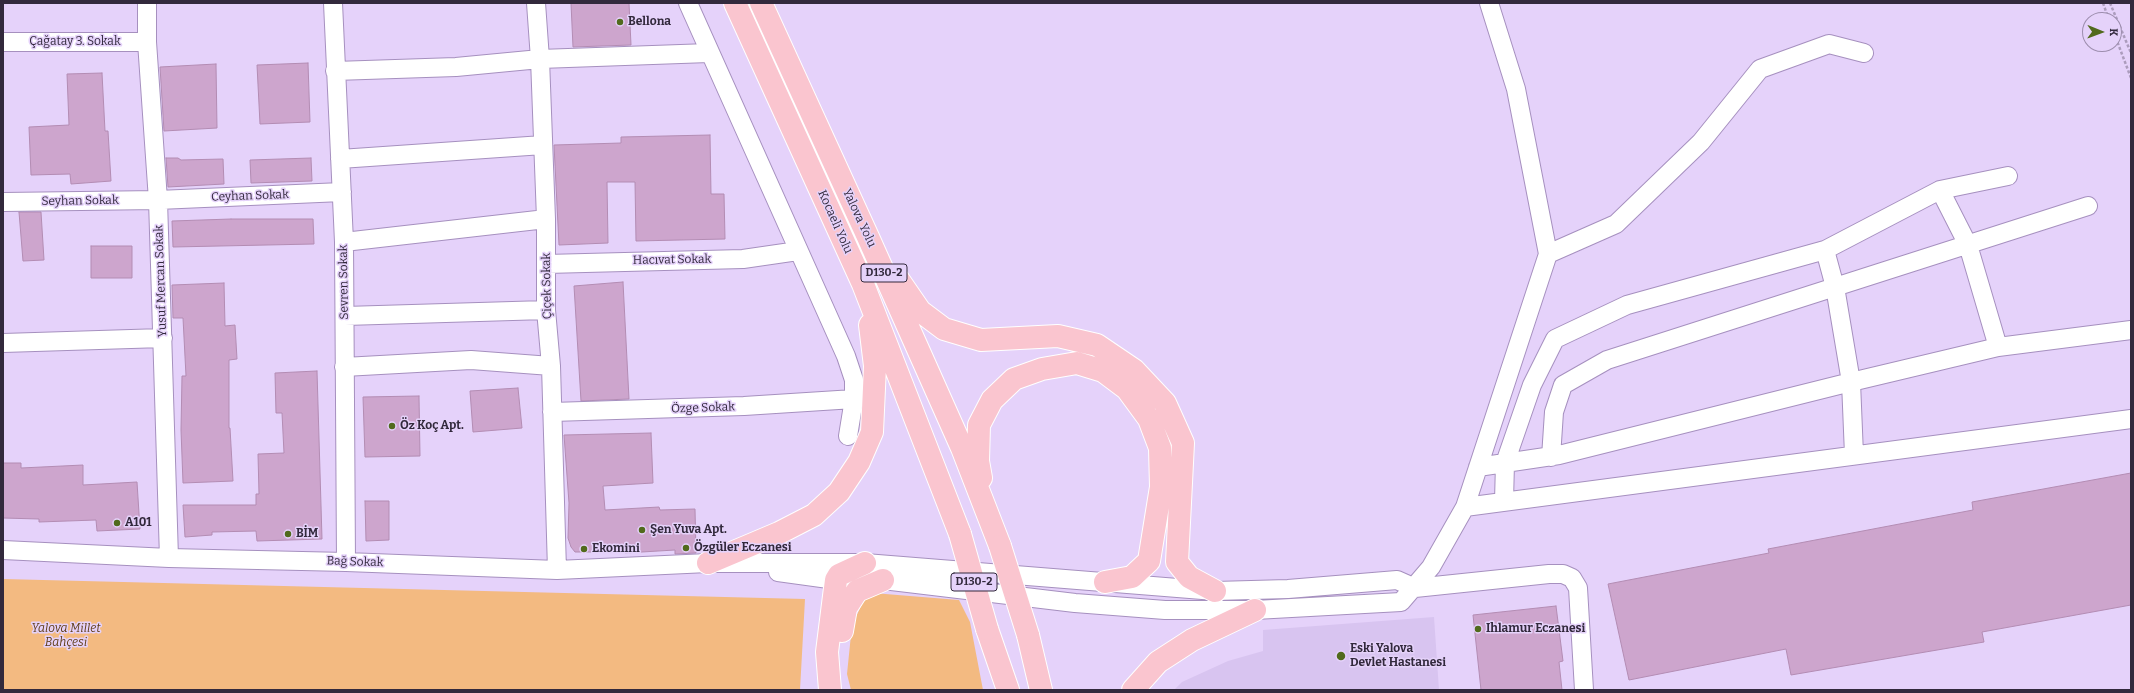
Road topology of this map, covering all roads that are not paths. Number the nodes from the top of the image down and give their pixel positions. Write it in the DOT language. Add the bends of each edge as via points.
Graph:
graph roads {
  1 [pos="146,3"];
  2 [pos="333,3"];
  3 [pos="536,3"];
  4 [pos="688,3"];
  5 [pos="735,3"];
  6 [pos="761,3"];
  7 [pos="1489,3"];
  8 [pos="3,42"];
  9 [pos="146,42"];
  10 [pos="709,53"];
  11 [pos="1864,53"];
  12 [pos="540,59"];
  13 [pos="335,71"];
  14 [pos="543,145"];
  15 [pos="340,159"];
  16 [pos="2008,176"];
  17 [pos="1940,190"];
  18 [pos="342,192"];
  19 [pos="158,200"];
  20 [pos="3,202"];
  21 [pos="2088,206"];
  22 [pos="546,219"];
  23 [pos="868,237"];
  24 [pos="344,242"];
  25 [pos="1968,245"];
  26 [pos="1825,250"];
  27 [pos="798,251"];
  28 [pos="1548,254"];
  29 [pos="546,264"];
  30 [pos="863,284"];
  31 [pos="1835,287"];
  32 [pos="546,310"];
  33 [pos="345,316"];
  34 [pos="2131,330"];
  35 [pos="162,338"];
  36 [pos="3,342"];
  37 [pos="1998,347"];
  38 [pos="550,366"];
  39 [pos="344,367"];
  40 [pos="1851,382"];
  41 [pos="854,399"];
  42 [pos="552,412"];
  43 [pos="2131,419"];
  44 [pos="848,436"];
  45 [pos="1551,456"];
  46 [pos="1854,456"];
  47 [pos="1505,463"];
  48 [pos="1478,466"];
  49 [pos="1504,502"];
  50 [pos="1465,506"];
  51 [pos="987,512"];
  52 [pos="3,550"];
  53 [pos="169,558"];
  54 [pos="346,562"];
  55 [pos="708,563"];
  56 [pos="865,563"];
  57 [pos="557,570"];
  58 [pos="836,580"];
  59 [pos="883,580"];
  60 [pos="1105,582"];
  61 [pos="1415,588"];
  62 [pos="1215,591"];
  63 [pos="1255,610"];
  64 [pos="830,690"];
  65 [pos="840,690"];
  66 [pos="1008,690"];
  67 [pos="1041,690"];
  68 [pos="1133,690"];
  69 [pos="1584,690"];
  1 -- 9 [label="street, Yusuf Mercan Sokak"];
  2 -- 13 [label="street, Sevren Sokak"];
  3 -- 12 [label="street, Çiçek Sokak"];
  4 -- 10 [label="street"];
  5 -- 30 [label="highway, Kocaeli̇ Yolu / D130-2"];
  6 -- 23 [label="highway, Yalova Yolu / D130-2"];
  7 -- 28 [label="street" via="1516,89"];
  8 -- 9 [label="street, Çağatay 3. Sokak"];
  9 -- 19 [label="street, Yusuf Mercan Sokak"];
  10 -- 12 [label="street"];
  10 -- 27 [label="street"];
  11 -- 28 [label="street" via="1829,44 1760,69 1700,142 1616,224"];
  12 -- 13 [label="street" via="456,67"];
  12 -- 14 [label="street, Çiçek Sokak"];
  13 -- 15 [label="street, Sevren Sokak"];
  14 -- 15 [label="street"];
  14 -- 22 [label="street, Çiçek Sokak"];
  15 -- 18 [label="street, Sevren Sokak"];
  16 -- 17 [label="street"];
  17 -- 25 [label="street"];
  17 -- 26 [label="street"];
  18 -- 19 [label="street, Ceyhan Sokak"];
  18 -- 24 [label="street, Sevren Sokak"];
  19 -- 20 [label="street, Seyhan Sokak"];
  19 -- 35 [label="street, Yusuf Mercan Sokak"];
  21 -- 25 [label="street"];
  22 -- 24 [label="street"];
  22 -- 29 [label="street, Çiçek Sokak"];
  23 -- 51 [label="highway, Yalova Yolu / D130-2" via="962,448"];
  23 -- 62 [label="highway" via="920,311 944,329 981,340 1064,337 1097,345 1134,370 1165,403 1183,443 1177,562 1189,577"];
  24 -- 33 [label="street, Sevren Sokak"];
  25 -- 31 [label="street"];
  25 -- 37 [label="street"];
  26 -- 31 [label="street"];
  26 -- 47 [label="street" via="1627,306 1555,339 1532,385"];
  27 -- 29 [label="street, Hacıvat Sokak" via="743,259"];
  27 -- 41 [label="street" via="846,356 854,380"];
  28 -- 48 [label="street"];
  29 -- 32 [label="street, Çiçek Sokak"];
  30 -- 55 [label="highway" via="873,342 875,398 872,432 859,462 839,492 814,515"];
  30 -- 66 [label="highway, Kocaeli̇ Yolu / D130-2, bridge" via="960,534 987,629"];
  31 -- 40 [label="street"];
  31 -- 45 [label="street" via="1607,360 1563,385 1554,412"];
  32 -- 33 [label="street"];
  32 -- 38 [label="street, Çiçek Sokak"];
  33 -- 39 [label="street, Sevren Sokak"];
  34 -- 37 [label="street"];
  35 -- 36 [label="street"];
  35 -- 53 [label="street, Yusuf Mercan Sokak"];
  37 -- 40 [label="street"];
  38 -- 39 [label="street" via="472,360"];
  38 -- 42 [label="street, Çiçek Sokak"];
  39 -- 54 [label="street, Sevren Sokak"];
  40 -- 45 [label="street"];
  40 -- 46 [label="street"];
  41 -- 42 [label="street, Özge Sokak" via="744,406"];
  41 -- 44 [label="street"];
  42 -- 57 [label="street, Çiçek Sokak"];
  43 -- 46 [label="street"];
  45 -- 47 [label="street"];
  46 -- 49 [label="street"];
  47 -- 48 [label="street"];
  47 -- 49 [label="street"];
  48 -- 50 [label="street"];
  49 -- 50 [label="street"];
  50 -- 61 [label="street" via="1431,567"];
  51 -- 60 [label="highway" via="978,461 979,425 992,400 1014,379 1042,369 1077,363 1103,371 1127,389 1149,420 1160,448 1161,486 1149,561 1132,577"];
  51 -- 67 [label="highway, Yalova Yolu / D130-2, bridge" via="1028,635"];
  52 -- 53 [label="street, Bağ Sokak"];
  53 -- 54 [label="street, Bağ Sokak"];
  54 -- 57 [label="street, Bağ Sokak"];
  55 -- 56 [label="street"];
  55 -- 57 [label="street, Bağ Sokak"];
  55 -- 58 [label="street"];
  56 -- 58 [label="highway" via="838,575"];
  56 -- 60 [label="street"];
  58 -- 59 [label="street"];
  58 -- 64 [label="highway" via="827,652"];
  59 -- 63 [label="street" via="1075,603 1165,610"];
  59 -- 65 [label="highway" via="857,590 846,608 840,643"];
  60 -- 62 [label="street"];
  61 -- 62 [label="street" via="1397,580 1288,589"];
  61 -- 63 [label="street" via="1401,602"];
  61 -- 69 [label="street" via="1549,574 1563,574 1572,578 1578,588"];
  63 -- 68 [label="highway" via="1192,640 1158,662"];
}
